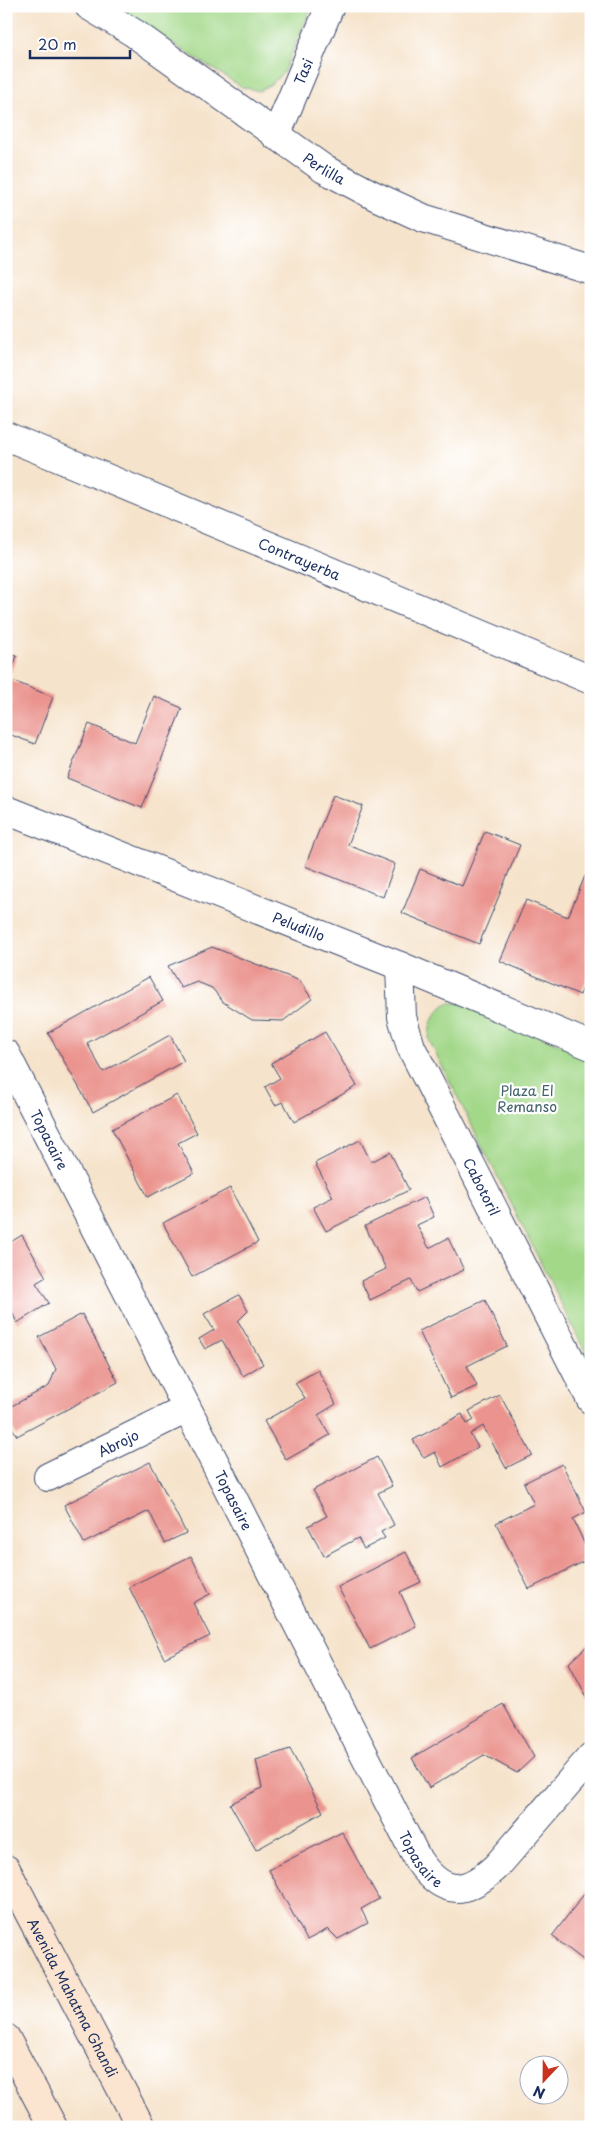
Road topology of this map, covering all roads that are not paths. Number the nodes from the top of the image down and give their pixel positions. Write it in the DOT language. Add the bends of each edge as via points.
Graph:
graph roads {
  1 [pos="89,6"];
  2 [pos="330,6"];
  3 [pos="276,136"];
  4 [pos="589,264"];
  5 [pos="6,436"];
  6 [pos="591,680"];
  7 [pos="6,810"];
  8 [pos="400,966"];
  9 [pos="591,1046"];
  10 [pos="6,1054"];
  11 [pos="591,1400"];
  12 [pos="187,1409"];
  13 [pos="48,1477"];
  14 [pos="591,1757"];
  15 [pos="6,1869"];
  16 [pos="6,2038"];
  17 [pos="53,2127"];
  18 [pos="141,2127"];
  1 -- 3 [label="street, Perlilla" via="134,33"];
  2 -- 3 [label="street, Tasi"];
  3 -- 4 [label="street, Perlilla" via="324,169 423,218"];
  5 -- 6 [label="street, Contrayerba"];
  7 -- 8 [label="street, Peludillo"];
  8 -- 9 [label="street, Peludillo"];
  8 -- 11 [label="street, Cabotoril" via="402,1016 410,1048"];
  10 -- 12 [label="street, Topasaire"];
  12 -- 13 [label="street, Abrojo"];
  12 -- 14 [label="street, Topasaire" via="422,1865 439,1883 453,1888 470,1886 481,1880 496,1867"];
  15 -- 18 [label="main road, Avenida Mahatma Ghandi"];
  16 -- 17 [label="main road"];
}
